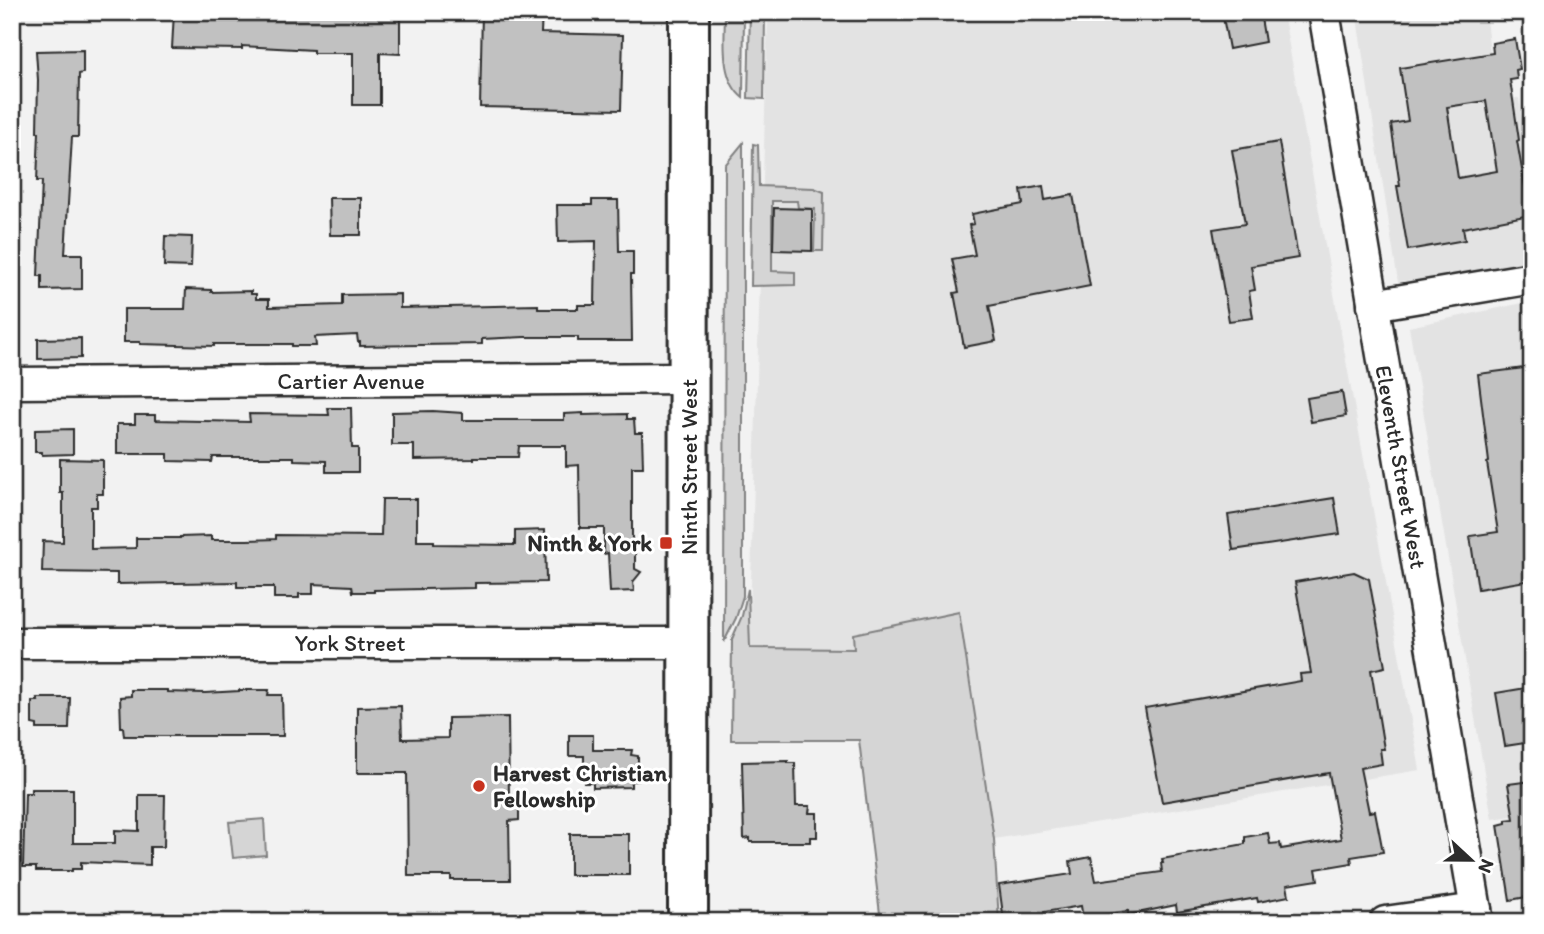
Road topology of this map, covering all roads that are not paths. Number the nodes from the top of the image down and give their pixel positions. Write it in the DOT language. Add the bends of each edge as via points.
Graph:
graph roads {
  1 [pos="690,12"];
  2 [pos="1324,12"];
  3 [pos="1532,278"];
  4 [pos="1373,305"];
  5 [pos="690,378"];
  6 [pos="12,383"];
  7 [pos="12,643"];
  8 [pos="689,643"];
  9 [pos="1477,915"];
  10 [pos="688,922"];
  11 [pos="1385,922"];
  1 -- 5 [label="main road, Ninth Street West"];
  2 -- 4 [label="street, Eleventh Street West"];
  3 -- 4 [label="street"];
  4 -- 9 [label="street, Eleventh Street West"];
  5 -- 6 [label="street, Cartier Avenue"];
  5 -- 8 [label="main road, Ninth Street West"];
  7 -- 8 [label="street, York Street"];
  8 -- 10 [label="main road, Ninth Street West"];
  9 -- 11 [label="street"];
}
